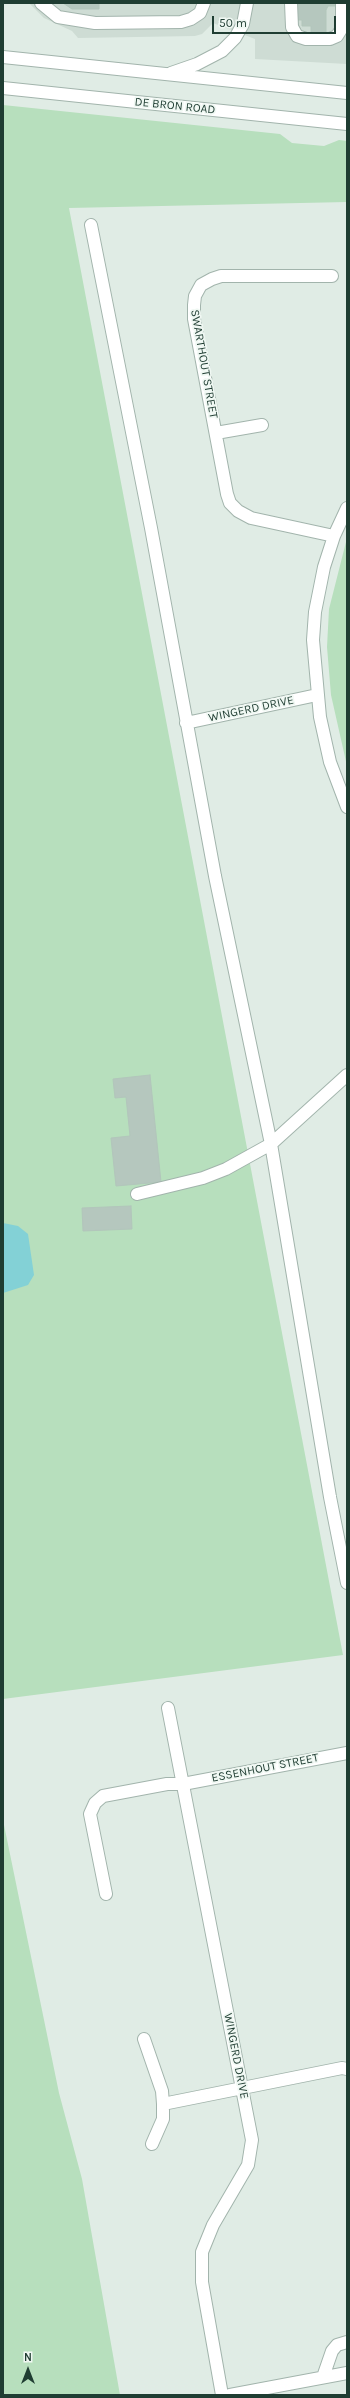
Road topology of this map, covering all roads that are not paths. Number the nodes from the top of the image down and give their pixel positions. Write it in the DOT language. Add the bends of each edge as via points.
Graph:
graph roads {
  1 [pos="41,3"];
  2 [pos="204,3"];
  3 [pos="247,3"];
  4 [pos="291,3"];
  5 [pos="342,3"];
  6 [pos="3,56"];
  7 [pos="168,74"];
  8 [pos="3,88"];
  9 [pos="347,93"];
  10 [pos="347,124"];
  11 [pos="91,225"];
  12 [pos="332,276"];
  13 [pos="262,425"];
  14 [pos="216,433"];
  15 [pos="347,508"];
  16 [pos="334,536"];
  17 [pos="317,695"];
  18 [pos="186,723"];
  19 [pos="347,807"];
  20 [pos="347,1075"];
  21 [pos="271,1144"];
  22 [pos="137,1194"];
  23 [pos="347,1583"];
  24 [pos="168,1708"];
  25 [pos="347,1753"];
  26 [pos="183,1784"];
  27 [pos="106,1894"];
  28 [pos="144,2039"];
  29 [pos="347,2069"];
  30 [pos="242,2088"];
  31 [pos="164,2104"];
  32 [pos="152,2144"];
  33 [pos="347,2342"];
  34 [pos="347,2373"];
  35 [pos="323,2377"];
  36 [pos="222,2395"];
  37 [pos="230,2395"];
  1 -- 2 [label="street" via="58,17 95,24 181,22 200,13"];
  3 -- 7 [label="street" via="243,24 235,38 222,51 197,64"];
  4 -- 5 [label="street" via="292,27 297,36 306,39 330,39 337,36 342,28"];
  6 -- 7 [label="street"];
  7 -- 9 [label="street"];
  8 -- 10 [label="street, DE BRON ROAD"];
  11 -- 18 [label="street" via="151,528"];
  12 -- 14 [label="street, SWARTHOUT STREET" via="221,276 201,285 195,296 194,319"];
  13 -- 14 [label="street, SWARTHOUT STREET"];
  14 -- 16 [label="street, SWARTHOUT STREET" via="227,494 230,503 238,511 251,518"];
  15 -- 16 [label="street"];
  16 -- 17 [label="street" via="324,567 315,612 313,640"];
  17 -- 18 [label="street, WINGERD DRIVE"];
  17 -- 19 [label="street" via="330,762"];
  18 -- 21 [label="street"];
  20 -- 21 [label="street"];
  21 -- 22 [label="street" via="226,1169 203,1178"];
  21 -- 23 [label="street" via="330,1497"];
  24 -- 26 [label="street, WINGERD DRIVE"];
  25 -- 26 [label="street, ESSENHOUT STREET"];
  26 -- 27 [label="street, ESSENHOUT STREET" via="167,1784 108,1794 95,1803 91,1820"];
  26 -- 30 [label="street, WINGERD DRIVE"];
  28 -- 31 [label="street" via="162,2090"];
  29 -- 30 [label="street"];
  30 -- 31 [label="street"];
  30 -- 36 [label="street, WINGERD DRIVE" via="252,2140 251,2157 213,2225 202,2252 201,2265"];
  31 -- 32 [label="street" via="163,2119"];
  33 -- 35 [label="street" via="337,2344 332,2350"];
  34 -- 35 [label="street"];
  35 -- 37 [label="street"];
}
